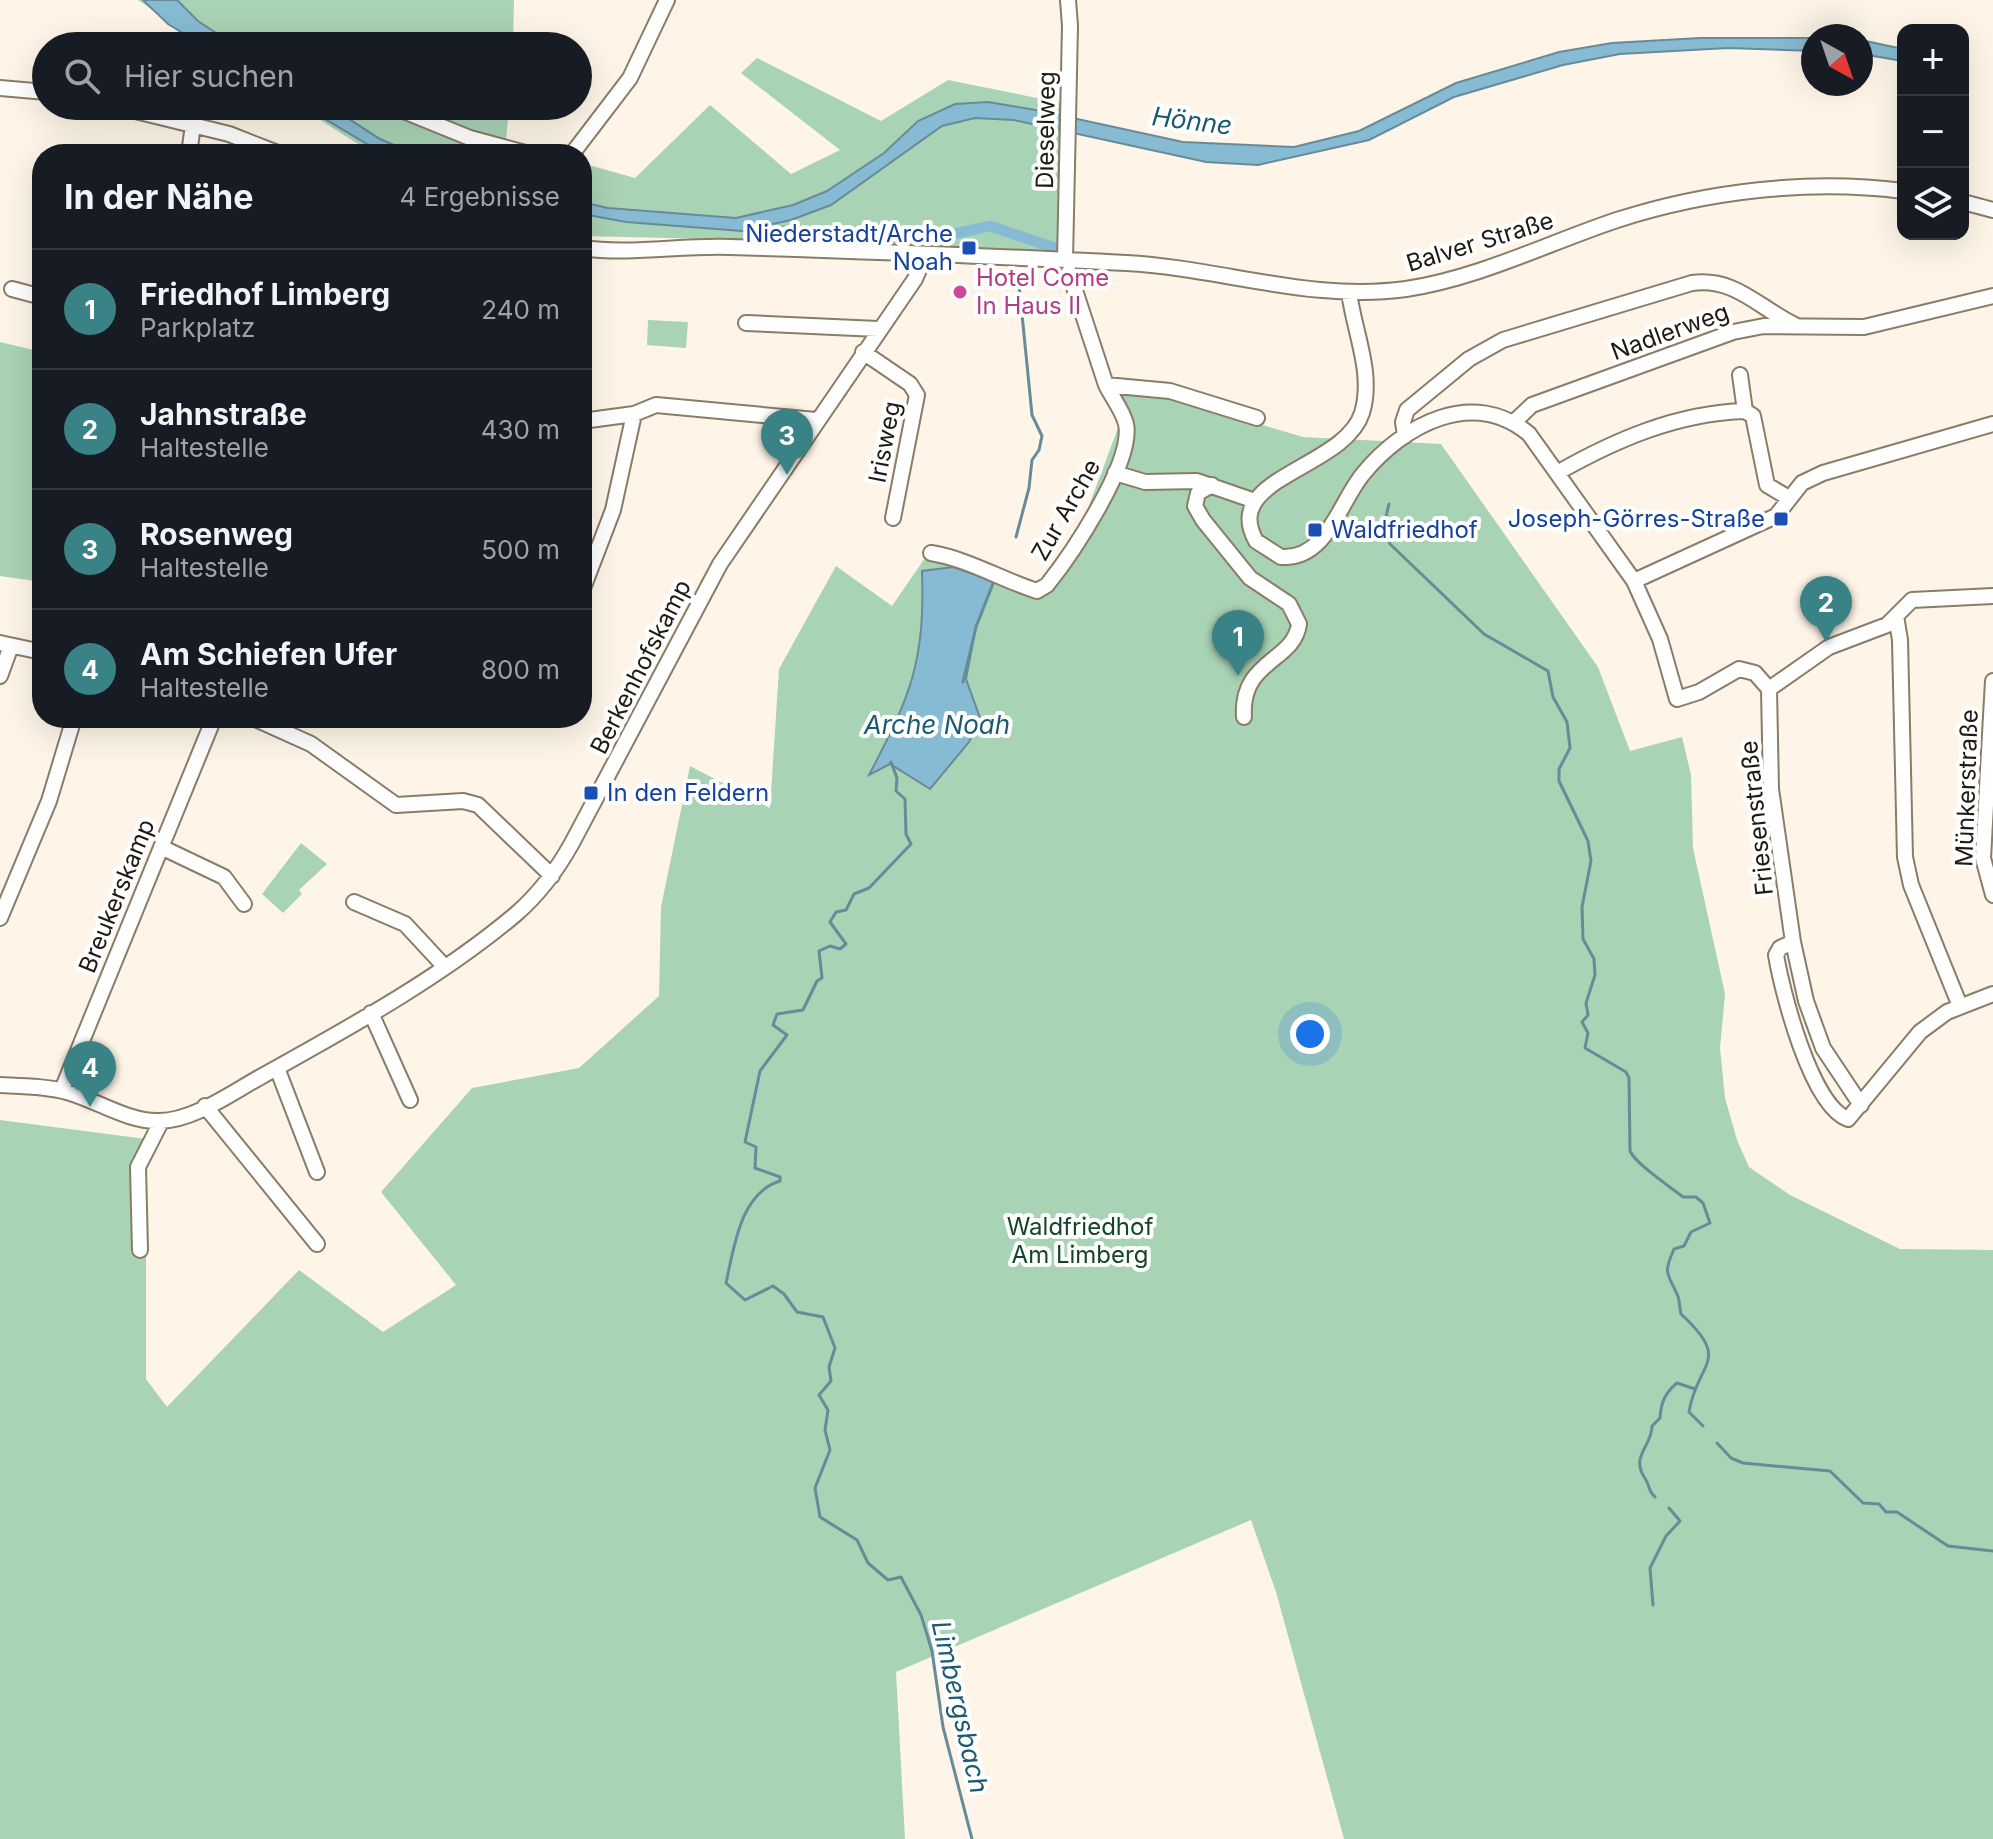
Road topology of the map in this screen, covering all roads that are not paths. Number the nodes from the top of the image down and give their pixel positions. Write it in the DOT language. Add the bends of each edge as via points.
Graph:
graph roads {
  1 [pos="667,0"];
  2 [pos="1068,0"];
  3 [pos="0,88"];
  4 [pos="32,91"];
  5 [pos="172,120"];
  6 [pos="421,120"];
  7 [pos="426,120"];
  8 [pos="428,123"];
  9 [pos="193,125"];
  10 [pos="190,144"];
  11 [pos="250,144"];
  12 [pos="496,144"];
  13 [pos="580,144"];
  14 [pos="1897,190"];
  15 [pos="1969,204"];
  16 [pos="1993,210"];
  17 [pos="592,248"];
  18 [pos="926,254"];
  19 [pos="1067,266"];
  20 [pos="12,289"];
  21 [pos="1349,292"];
  22 [pos="32,294"];
  23 [pos="1993,296"];
  24 [pos="746,323"];
  25 [pos="1799,327"];
  26 [pos="878,329"];
  27 [pos="863,352"];
  28 [pos="1740,375"];
  29 [pos="1106,385"];
  30 [pos="1745,411"];
  31 [pos="634,414"];
  32 [pos="1257,418"];
  33 [pos="592,420"];
  34 [pos="816,420"];
  35 [pos="1514,422"];
  36 [pos="1993,424"];
  37 [pos="1405,436"];
  38 [pos="1115,473"];
  39 [pos="1557,473"];
  40 [pos="1212,485"];
  41 [pos="1787,497"];
  42 [pos="1255,501"];
  43 [pos="893,518"];
  44 [pos="931,553"];
  45 [pos="592,561"];
  46 [pos="1634,581"];
  47 [pos="1993,596"];
  48 [pos="1896,616"];
  49 [pos="5,645"];
  50 [pos="32,650"];
  51 [pos="0,676"];
  52 [pos="1993,681"];
  53 [pos="1769,689"];
  54 [pos="1244,717"];
  55 [pos="71,728"];
  56 [pos="210,728"];
  57 [pos="275,728"];
  58 [pos="161,847"];
  59 [pos="552,876"];
  60 [pos="1993,895"];
  61 [pos="354,902"];
  62 [pos="244,904"];
  63 [pos="0,918"];
  64 [pos="1793,942"];
  65 [pos="444,966"];
  66 [pos="1993,994"];
  67 [pos="1960,1006"];
  68 [pos="371,1013"];
  69 [pos="277,1068"];
  70 [pos="0,1085"];
  71 [pos="62,1090"];
  72 [pos="410,1100"];
  73 [pos="205,1106"];
  74 [pos="1857,1111"];
  75 [pos="161,1122"];
  76 [pos="317,1172"];
  77 [pos="317,1244"];
  78 [pos="140,1250"];
  1 -- 13 [label="street" via="630,78"];
  2 -- 19 [label="street, Dieselweg"];
  3 -- 4 [label="street"];
  5 -- 9 [label="street"];
  6 -- 8 [label="street"];
  7 -- 8 [label="street"];
  8 -- 12 [label="street"];
  9 -- 10 [label="street"];
  9 -- 11 [label="street"];
  14 -- 21 [label="street, Balver Straße" via="1783,189 1682,202 1440,282"];
  15 -- 16 [label="street"];
  17 -- 18 [label="street, Balver Straße" via="720,246"];
  18 -- 19 [label="street, Balver Straße"];
  18 -- 26 [label="street, Berkenhofskamp" via="915,279"];
  19 -- 21 [label="street, Balver Straße" via="1164,265 1289,288"];
  19 -- 29 [label="street, Dieselweg"];
  20 -- 22 [label="street"];
  21 -- 42 [label="street" via="1366,373 1361,415 1335,449 1271,483"];
  23 -- 25 [label="street, Nadlerweg" via="1886,324"];
  24 -- 26 [label="street"];
  25 -- 35 [label="street, Nadlerweg" via="1733,332 1532,405"];
  25 -- 37 [label="street" via="1733,287 1692,283 1491,345 1407,410"];
  26 -- 27 [label="street, Berkenhofskamp"];
  27 -- 34 [label="street, Berkenhofskamp"];
  27 -- 43 [label="street, Irisweg" via="910,384 917,395"];
  28 -- 30 [label="street"];
  29 -- 32 [label="street" via="1170,391"];
  29 -- 38 [label="street, Zur Arche" via="1127,426"];
  30 -- 39 [label="street" via="1679,419"];
  30 -- 41 [label="street" via="1753,416 1767,485"];
  31 -- 33 [label="street"];
  31 -- 34 [label="street" via="656,405"];
  31 -- 45 [label="street" via="613,510"];
  34 -- 59 [label="street, Berkenhofskamp" via="720,564"];
  35 -- 37 [label="street" via="1483,411 1458,412"];
  35 -- 39 [label="street"];
  36 -- 41 [label="street" via="1845,465 1802,483"];
  37 -- 42 [label="street" via="1366,471 1324,536 1300,555 1281,557 1256,541 1250,518"];
  38 -- 40 [label="street" via="1135,481 1181,479"];
  38 -- 44 [label="street, Zur Arche" via="1063,565 1041,590"];
  39 -- 46 [label="street"];
  40 -- 42 [label="street"];
  40 -- 54 [label="street" via="1198,493 1198,512 1250,578 1289,604 1299,624 1289,644 1257,670 1245,698"];
  41 -- 46 [label="street" via="1776,516"];
  46 -- 53 [label="street" via="1660,639 1677,699 1739,669 1755,673"];
  47 -- 48 [label="street" via="1919,598 1906,603"];
  48 -- 53 [label="street" via="1887,625 1810,658"];
  48 -- 67 [label="street" via="1905,857 1911,885"];
  49 -- 50 [label="street"];
  49 -- 51 [label="street"];
  52 -- 60 [label="street, Münkerstraße" via="1983,858"];
  53 -- 64 [label="street, Friesenstraße" via="1771,789"];
  55 -- 63 [label="street" via="49,801"];
  56 -- 58 [label="street, Breukerskamp"];
  57 -- 59 [label="street" via="311,744 396,805 478,805"];
  58 -- 62 [label="street" via="224,877"];
  58 -- 71 [label="street, Breukerskamp"];
  59 -- 65 [label="street, Berkenhofskamp" via="513,916"];
  61 -- 65 [label="street" via="405,924"];
  64 -- 74 [label="street, Friesenstraße" via="1823,1048"];
  64 -- 74 [label="street" via="1776,955 1792,1021 1810,1067 1837,1113 1848,1119"];
  65 -- 68 [label="street, Berkenhofskamp"];
  66 -- 67 [label="street"];
  67 -- 74 [label="street" via="1920,1032"];
  68 -- 69 [label="street, Berkenhofskamp"];
  68 -- 72 [label="street"];
  69 -- 73 [label="street, Berkenhofskamp"];
  69 -- 76 [label="street"];
  70 -- 71 [label="street"];
  71 -- 75 [label="street"];
  73 -- 75 [label="street, Berkenhofskamp"];
  73 -- 77 [label="street"];
  75 -- 78 [label="street" via="138,1167"];
}
